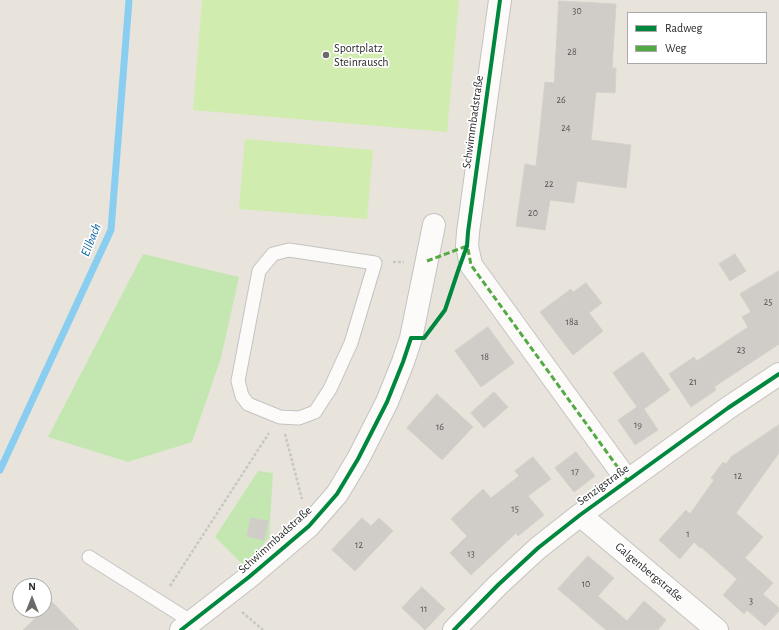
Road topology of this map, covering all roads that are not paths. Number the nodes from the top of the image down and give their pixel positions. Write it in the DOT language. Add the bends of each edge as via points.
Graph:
graph roads {
  1 [pos="500,0"];
  2 [pos="434,225"];
  3 [pos="375,263"];
  4 [pos="779,374"];
  5 [pos="627,480"];
  6 [pos="580,515"];
  7 [pos="88,557"];
  8 [pos="186,626"];
  9 [pos="454,630"];
  10 [pos="717,630"];
  1 -- 5 [label="street, Schwimmbadstraße" via="468,232 467,246 471,264"];
  2 -- 8 [label="street, Schwimmbadstraße" via="411,338 403,362 387,402 337,494 310,526"];
  3 -- 3 [label="lane" via="351,343 330,389 315,412 299,418 280,416 248,404 242,396 238,381 259,271 273,254 289,250"];
  4 -- 5 [label="street, Senzigstraße"];
  5 -- 6 [label="street, Senzigstraße"];
  6 -- 9 [label="street, Senzigstraße" via="538,548"];
  6 -- 10 [label="street, Galgenbergstraße"];
  7 -- 8 [label="lane" via="160,602"];
}
